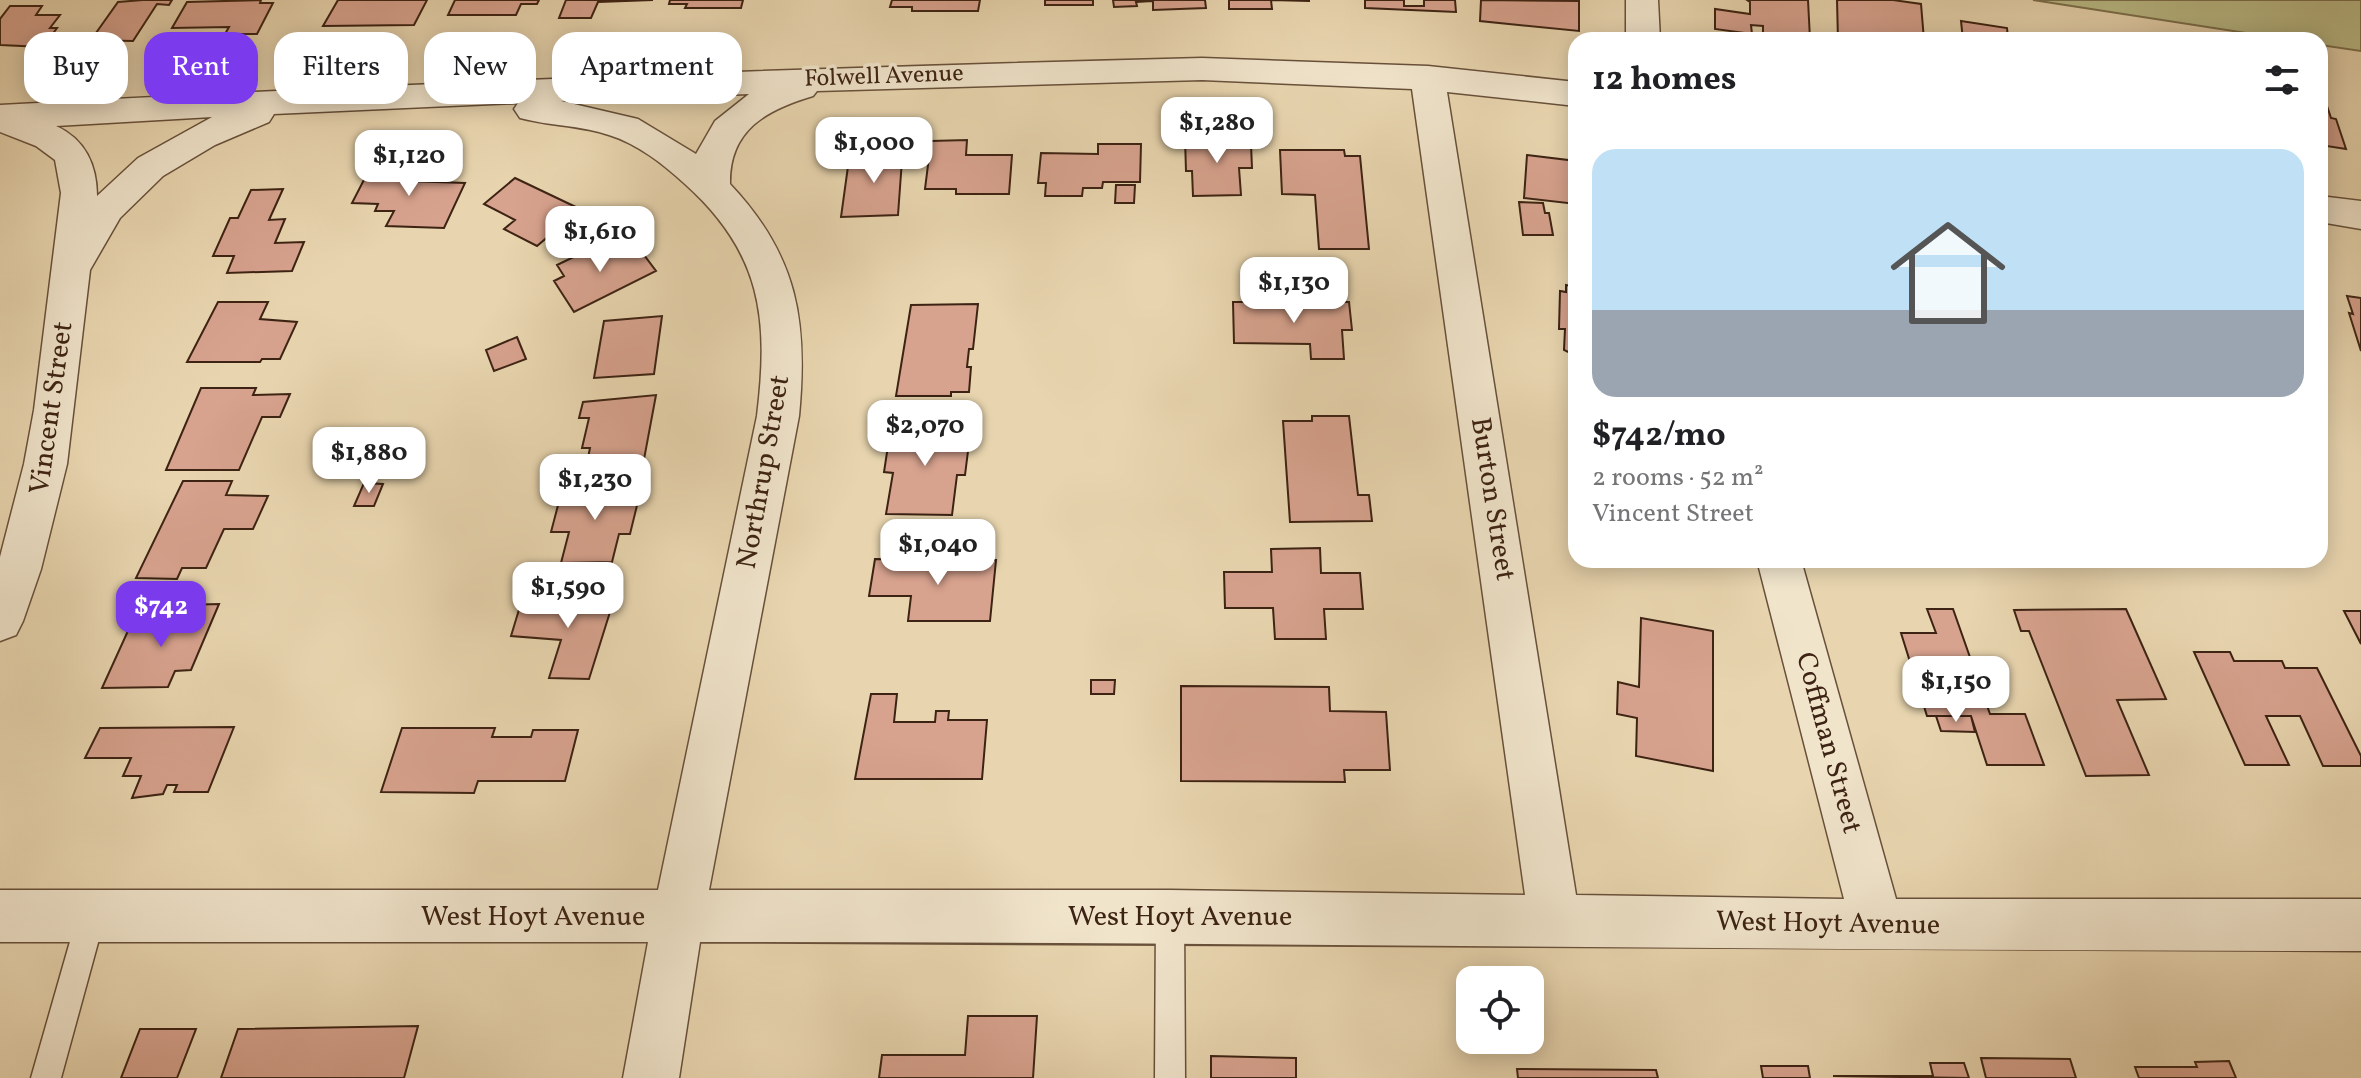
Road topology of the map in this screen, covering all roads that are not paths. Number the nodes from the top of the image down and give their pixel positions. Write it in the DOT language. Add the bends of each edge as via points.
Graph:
graph roads {
  1 [pos="1642,0"];
  2 [pos="1643,32"];
  3 [pos="846,78"];
  4 [pos="1428,78"];
  5 [pos="536,91"];
  6 [pos="1568,93"];
  7 [pos="274,102"];
  8 [pos="293,104"];
  9 [pos="501,104"];
  10 [pos="0,118"];
  11 [pos="712,185"];
  12 [pos="2328,210"];
  13 [pos="2361,215"];
  14 [pos="69,284"];
  15 [pos="1781,568"];
  16 [pos="0,621"];
  17 [pos="0,916"];
  18 [pos="678,916"];
  19 [pos="1170,916"];
  20 [pos="91,917"];
  21 [pos="1554,920"];
  22 [pos="1877,925"];
  23 [pos="2361,925"];
  24 [pos="46,1078"];
  25 [pos="651,1078"];
  26 [pos="1170,1078"];
  1 -- 2 [label="street"];
  3 -- 4 [label="street, Folwell Avenue" via="1202,69"];
  3 -- 5 [label="street, Folwell Avenue"];
  3 -- 11 [label="street" via="774,97 738,120 713,156"];
  4 -- 6 [label="street, Folwell Avenue"];
  4 -- 21 [label="street, Burton Street"];
  7 -- 10 [label="street, Folwell Avenue"];
  8 -- 14 [label="street, Vincent Street" via="236,120 158,163 98,220"];
  9 -- 11 [label="street, Northrup Street" via="615,124 672,154"];
  10 -- 14 [label="street, Vincent Street" via="55,139 74,158 79,193"];
  11 -- 18 [label="street, Northrup Street" via="758,247 777,297 784,354 778,416"];
  12 -- 13 [label="street"];
  14 -- 16 [label="street, Vincent Street" via="57,408 40,497"];
  15 -- 22 [label="street, Coffman Street"];
  17 -- 20 [label="street, West Hoyt Avenue"];
  18 -- 19 [label="street, West Hoyt Avenue"];
  18 -- 20 [label="street, West Hoyt Avenue"];
  18 -- 25 [label="street, Northrup Street"];
  19 -- 21 [label="street, West Hoyt Avenue"];
  19 -- 26 [label="lane"];
  20 -- 24 [label="lane"];
  21 -- 22 [label="street, West Hoyt Avenue"];
  22 -- 23 [label="street, West Hoyt Avenue"];
}
